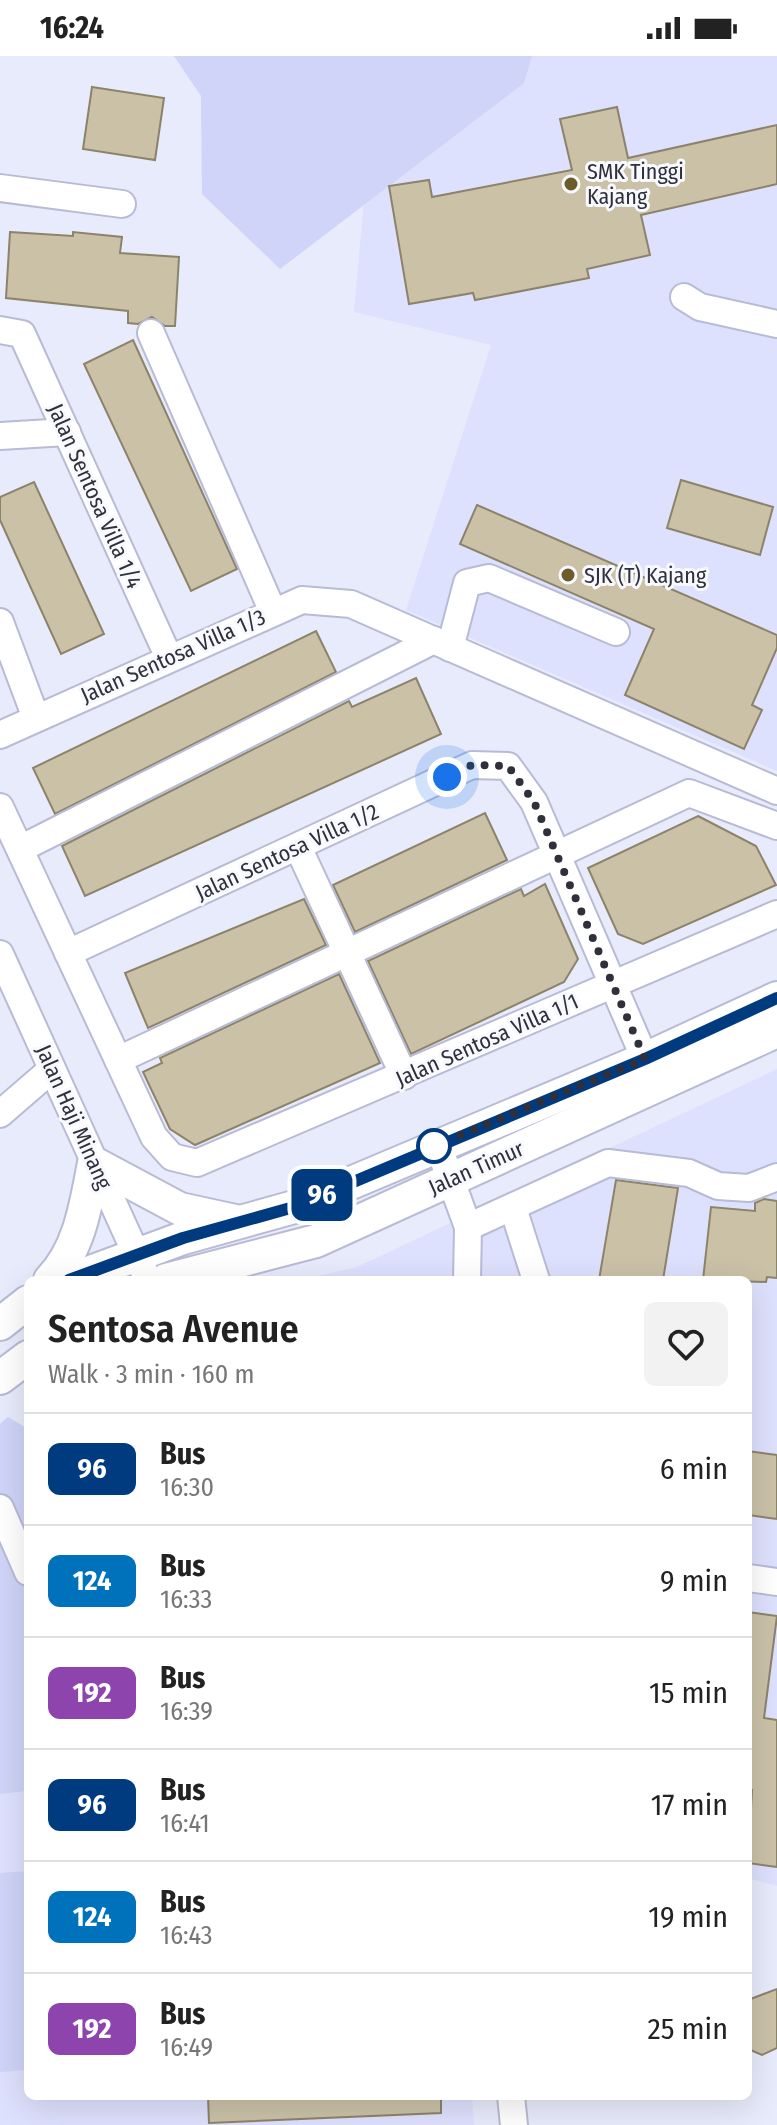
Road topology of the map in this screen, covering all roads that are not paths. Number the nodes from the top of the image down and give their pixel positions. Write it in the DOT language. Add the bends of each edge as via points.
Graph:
graph roads {
  1 [pos="0,188"];
  2 [pos="122,204"];
  3 [pos="684,297"];
  4 [pos="777,324"];
  5 [pos="11,332"];
  6 [pos="151,333"];
  7 [pos="67,432"];
  8 [pos="0,436"];
  9 [pos="273,612"];
  10 [pos="0,622"];
  11 [pos="616,632"];
  12 [pos="442,644"];
  13 [pos="169,658"];
  14 [pos="36,718"];
  15 [pos="0,735"];
  16 [pos="777,791"];
  17 [pos="0,807"];
  18 [pos="777,826"];
  19 [pos="298,847"];
  20 [pos="20,849"];
  21 [pos="557,856"];
  22 [pos="777,914"];
  23 [pos="347,952"];
  24 [pos="68,953"];
  25 [pos="0,954"];
  26 [pos="613,985"];
  27 [pos="777,998"];
  28 [pos="777,1031"];
  29 [pos="645,1059"];
  30 [pos="118,1060"];
  31 [pos="52,1069"];
  32 [pos="404,1076"];
  33 [pos="0,1114"];
  34 [pos="438,1145"];
  35 [pos="94,1163"];
  36 [pos="777,1177"];
  37 [pos="450,1180"];
  38 [pos="513,1208"];
  39 [pos="242,1223"];
  40 [pos="468,1227"];
  41 [pos="142,1267"];
  42 [pos="54,1276"];
  43 [pos="91,1276"];
  44 [pos="181,1276"];
  45 [pos="467,1276"];
  46 [pos="535,1276"];
  47 [pos="24,1305"];
  48 [pos="0,1324"];
  49 [pos="24,1360"];
  50 [pos="0,1378"];
  51 [pos="0,1508"];
  52 [pos="24,1563"];
  53 [pos="752,1579"];
  54 [pos="777,1582"];
  55 [pos="511,2100"];
  56 [pos="514,2125"];
  1 -- 2 [label="street"];
  3 -- 4 [label="street" via="700,307"];
  5 -- 7 [label="street, Jalan Sentosa Villa 1/4"];
  6 -- 9 [label="street"];
  7 -- 8 [label="street"];
  7 -- 13 [label="street, Jalan Sentosa Villa 1/4"];
  9 -- 12 [label="street, Jalan Sentosa Villa 1/3" via="302,600 351,604"];
  9 -- 13 [label="street, Jalan Sentosa Villa 1/3"];
  10 -- 14 [label="street"];
  11 -- 12 [label="street" via="489,578 467,583"];
  12 -- 16 [label="street, Jalan Sentosa Villa 1/3"];
  12 -- 20 [label="street"];
  13 -- 14 [label="street, Jalan Sentosa Villa 1/3"];
  14 -- 15 [label="street, Jalan Sentosa Villa 1/3"];
  17 -- 20 [label="street"];
  18 -- 21 [label="street" via="689,793"];
  19 -- 21 [label="street, Jalan Sentosa Villa 1/2" via="472,765 508,766 534,802"];
  19 -- 23 [label="street"];
  19 -- 24 [label="street, Jalan Sentosa Villa 1/2"];
  20 -- 24 [label="street"];
  21 -- 23 [label="street"];
  21 -- 26 [label="street"];
  22 -- 26 [label="street, Jalan Sentosa Villa 1/1"];
  23 -- 30 [label="street"];
  23 -- 32 [label="street"];
  24 -- 30 [label="street"];
  25 -- 31 [label="street, Jalan Haji Minang"];
  26 -- 29 [label="street"];
  26 -- 32 [label="street, Jalan Sentosa Villa 1/1"];
  27 -- 29 [label="main road, Jalan Timur"];
  28 -- 37 [label="main road, Jalan Timur"];
  29 -- 34 [label="main road, Jalan Timur"];
  30 -- 32 [label="street, Jalan Sentosa Villa 1/1" via="154,1137 172,1157 197,1163"];
  31 -- 33 [label="street"];
  31 -- 35 [label="street, Jalan Haji Minang"];
  34 -- 37 [label="street"];
  34 -- 39 [label="main road, Jalan Timur" via="294,1207"];
  35 -- 39 [label="main road" via="180,1209"];
  35 -- 41 [label="street, Jalan Haji Minang"];
  35 -- 42 [label="main road" via="83,1216 64,1265"];
  36 -- 38 [label="street" via="749,1188 718,1186 689,1173 608,1163"];
  37 -- 40 [label="street"];
  37 -- 44 [label="main road, Jalan Timur" via="316,1241"];
  38 -- 40 [label="street"];
  38 -- 46 [label="street"];
  39 -- 41 [label="main road, Jalan Timur"];
  40 -- 45 [label="street"];
  41 -- 43 [label="main road, Jalan Timur"];
  47 -- 48 [label="main road"];
  49 -- 50 [label="main road"];
  51 -- 52 [label="street"];
  53 -- 54 [label="street"];
  55 -- 56 [label="street"];
}
